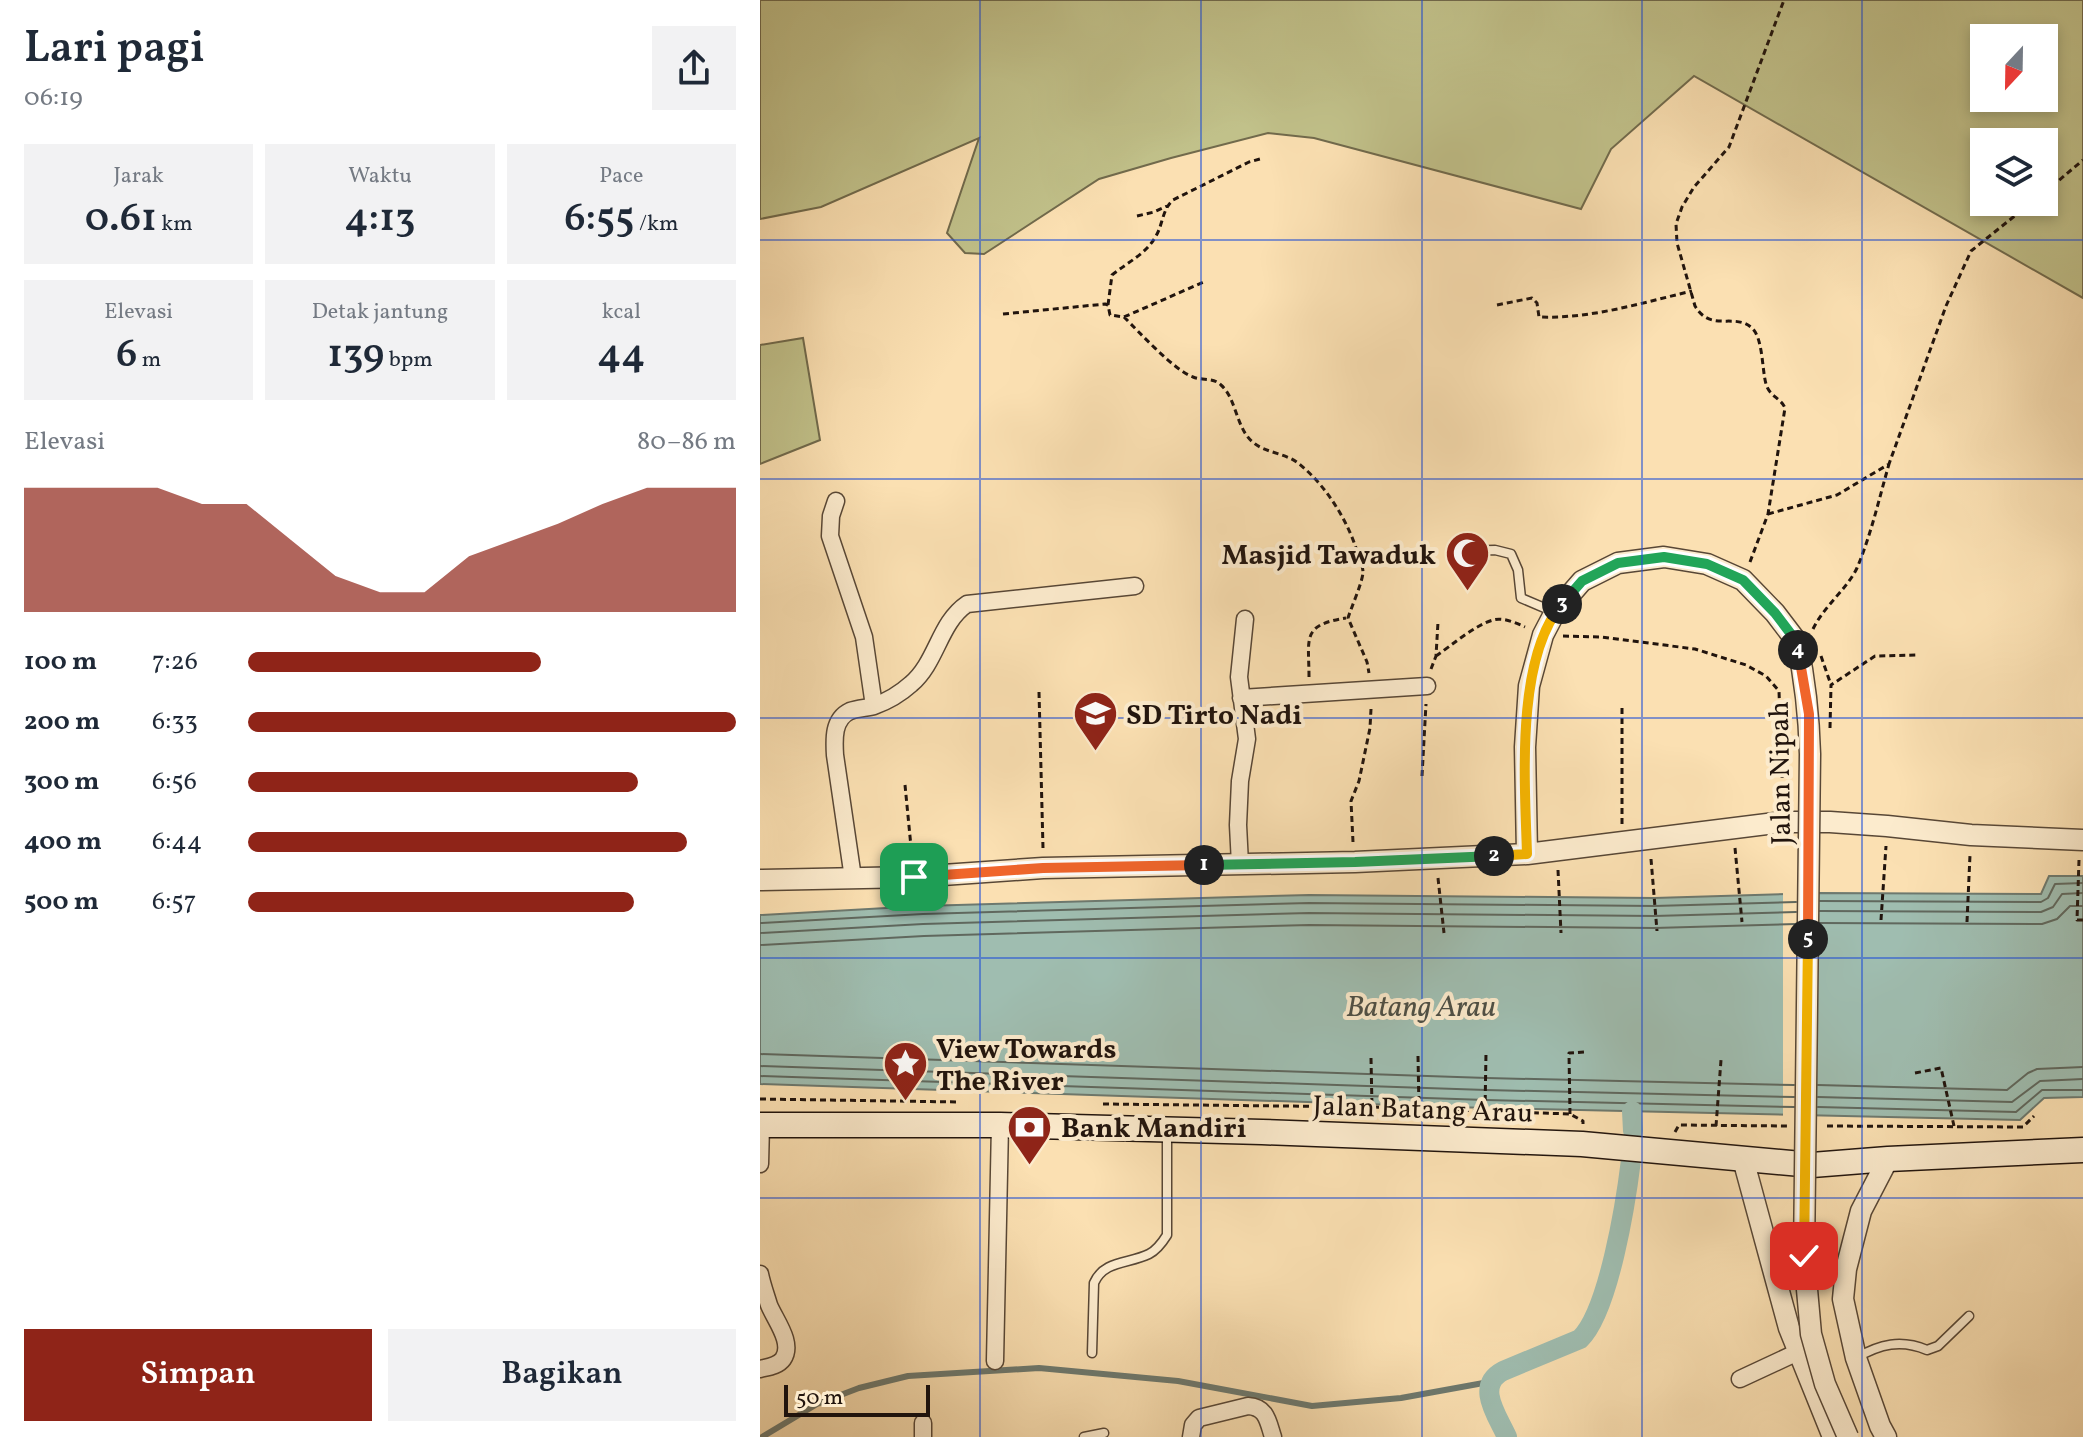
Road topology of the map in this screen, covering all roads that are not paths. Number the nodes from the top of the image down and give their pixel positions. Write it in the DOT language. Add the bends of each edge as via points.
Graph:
graph roads {
  1 [pos="836,501"];
  2 [pos="1456,551"];
  3 [pos="1135,586"];
  4 [pos="1555,612"];
  5 [pos="1245,619"];
  6 [pos="1427,686"];
  7 [pos="1241,698"];
  8 [pos="874,706"];
  9 [pos="2081,848"];
  10 [pos="1527,854"];
  11 [pos="1240,864"];
  12 [pos="853,878"];
  13 [pos="760,880"];
  14 [pos="760,1125"];
  15 [pos="1000,1125"];
  16 [pos="1167,1130"];
  17 [pos="2083,1150"];
  18 [pos="1743,1159"];
  19 [pos="1888,1159"];
  20 [pos="760,1164"];
  21 [pos="760,1274"];
  22 [pos="1969,1316"];
  23 [pos="1798,1352"];
  24 [pos="1092,1353"];
  25 [pos="1856,1358"];
  26 [pos="995,1361"];
  27 [pos="760,1369"];
  28 [pos="1740,1379"];
  29 [pos="1104,1433"];
  30 [pos="1084,1437"];
  31 [pos="1191,1437"];
  32 [pos="1273,1437"];
  33 [pos="1833,1437"];
  34 [pos="1848,1437"];
  35 [pos="1886,1437"];
  1 -- 8 [label="street" via="830,536 864,637"];
  2 -- 4 [label="lane" via="1511,554 1521,598"];
  3 -- 8 [label="street" via="967,604 954,615 919,676"];
  4 -- 10 [label="street, Jalan Nipah" via="1529,686"];
  4 -- 34 [label="street, Jalan Nipah, bridge" via="1582,581 1618,563 1664,557 1707,564 1743,580 1805,636 1810,754 1804,1256 1811,1334"];
  5 -- 7 [label="street"];
  6 -- 7 [label="street"];
  7 -- 11 [label="street" via="1247,739 1240,781"];
  8 -- 12 [label="street" via="843,716 834,737"];
  9 -- 10 [label="street" via="1887,826 1783,822"];
  10 -- 11 [label="street"];
  11 -- 12 [label="street"];
  12 -- 13 [label="street"];
  14 -- 15 [label="main road, Jalan Batang Arau"];
  14 -- 20 [label="street"];
  15 -- 16 [label="main road, Jalan Batang Arau"];
  15 -- 26 [label="street"];
  16 -- 18 [label="main road, Jalan Batang Arau" via="1582,1144"];
  16 -- 24 [label="lane" via="1167,1235 1151,1254 1098,1273"];
  17 -- 19 [label="main road, Jalan Batang Arau"];
  18 -- 19 [label="main road, Jalan Batang Arau" via="1812,1165"];
  18 -- 23 [label="street"];
  19 -- 25 [label="street" via="1861,1211 1846,1269 1843,1299"];
  21 -- 27 [label="street" via="787,1348 777,1364"];
  22 -- 25 [label="lane" via="1938,1346 1927,1350 1892,1343"];
  23 -- 28 [label="street"];
  23 -- 33 [label="street"];
  25 -- 35 [label="street"];
  29 -- 30 [label="lane"];
  31 -- 32 [label="street" via="1199,1418 1248,1406 1264,1411"];
}
